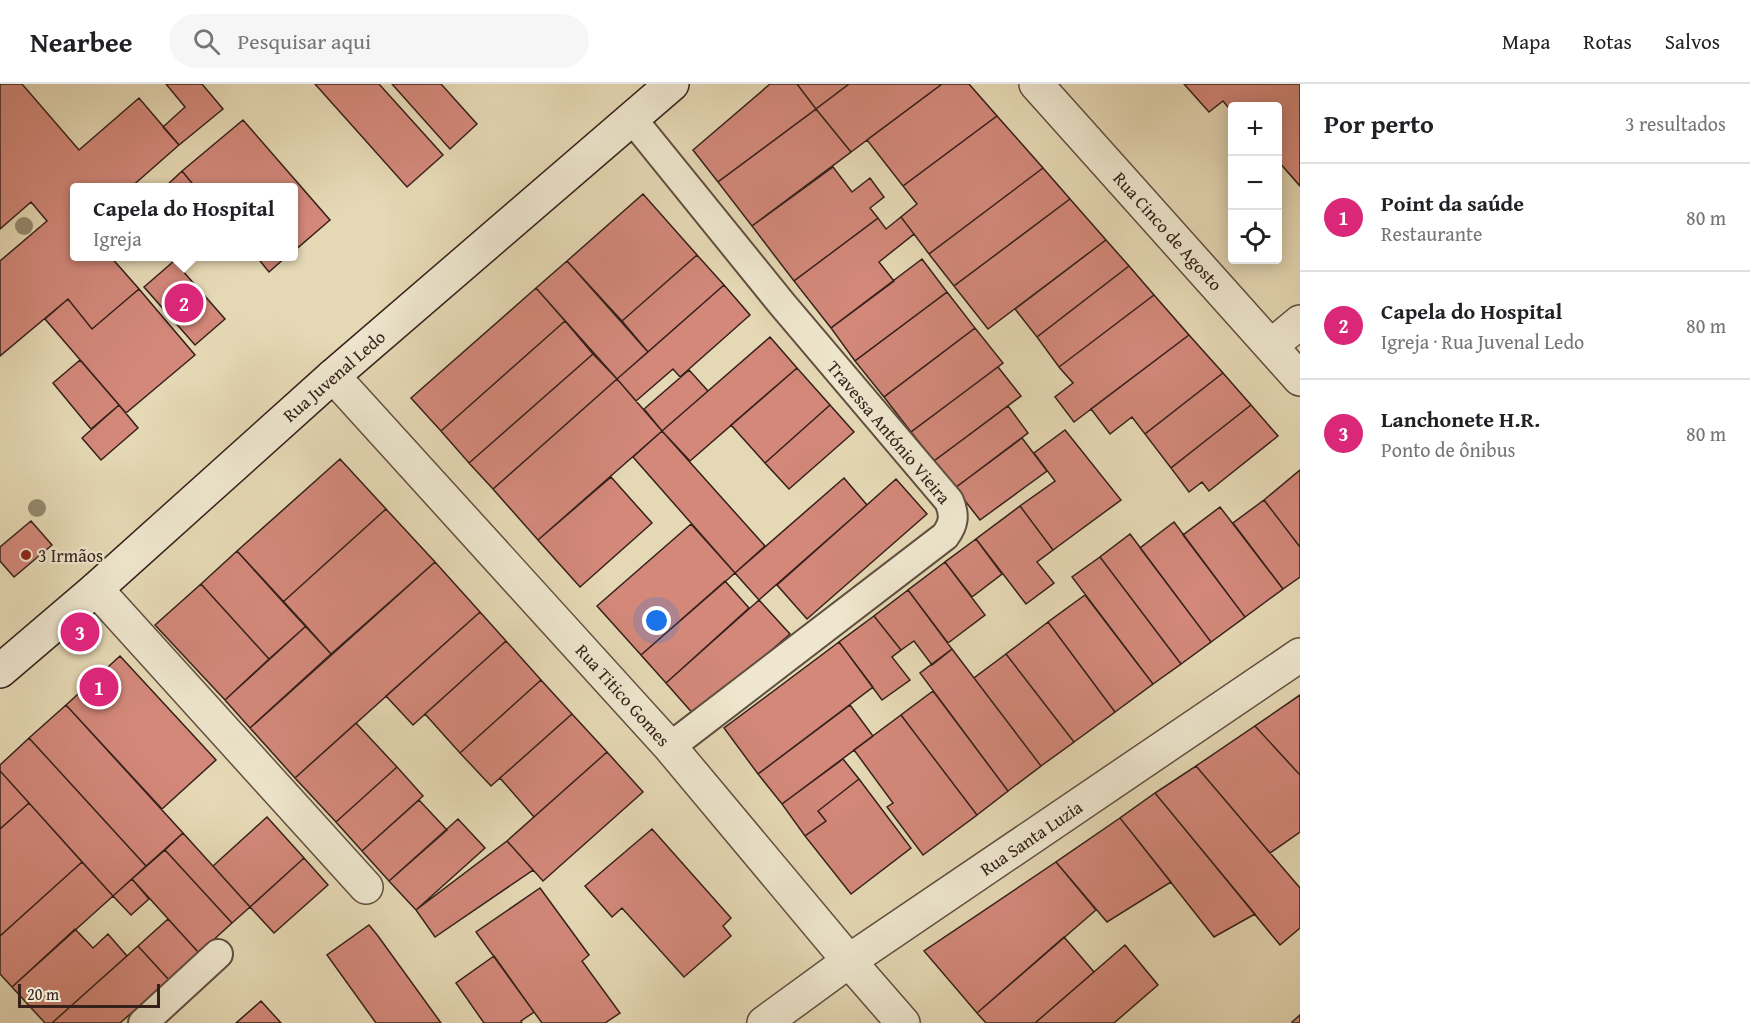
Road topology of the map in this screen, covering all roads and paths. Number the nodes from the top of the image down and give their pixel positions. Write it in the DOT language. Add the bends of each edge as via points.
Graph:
graph roads {
  1 [pos="672,84"];
  2 [pos="1036,84"];
  3 [pos="633,120"];
  4 [pos="1300,322"];
  5 [pos="1271,346"];
  6 [pos="333,376"];
  7 [pos="1300,379"];
  8 [pos="96,589"];
  9 [pos="1300,655"];
  10 [pos="0,671"];
  11 [pos="670,747"];
  12 [pos="366,887"];
  13 [pos="218,954"];
  14 [pos="849,962"];
  15 [pos="143,1023"];
  16 [pos="764,1023"];
  17 [pos="903,1023"];
  1 -- 3 [label="street, Rua Juvenal Ledo"];
  2 -- 5 [label="street, Rua Cinco de Agosto"];
  3 -- 6 [label="street, Rua Juvenal Ledo"];
  3 -- 11 [label="lane, Travessa António Vieira" via="949,501 954,519 945,536"];
  4 -- 5 [label="street"];
  5 -- 7 [label="street, Rua Cinco de Agosto"];
  6 -- 8 [label="street, Rua Juvenal Ledo"];
  6 -- 11 [label="street, Rua Titico Gomes"];
  8 -- 10 [label="street, Rua Juvenal Ledo"];
  8 -- 12 [label="street"];
  9 -- 14 [label="street, Rua Santa Luzia"];
  11 -- 14 [label="street, Rua Titico Gomes"];
  13 -- 15 [label="lane"];
  14 -- 16 [label="street, Rua Santa Luzia"];
  14 -- 17 [label="street, Rua Titico Gomes"];
}
